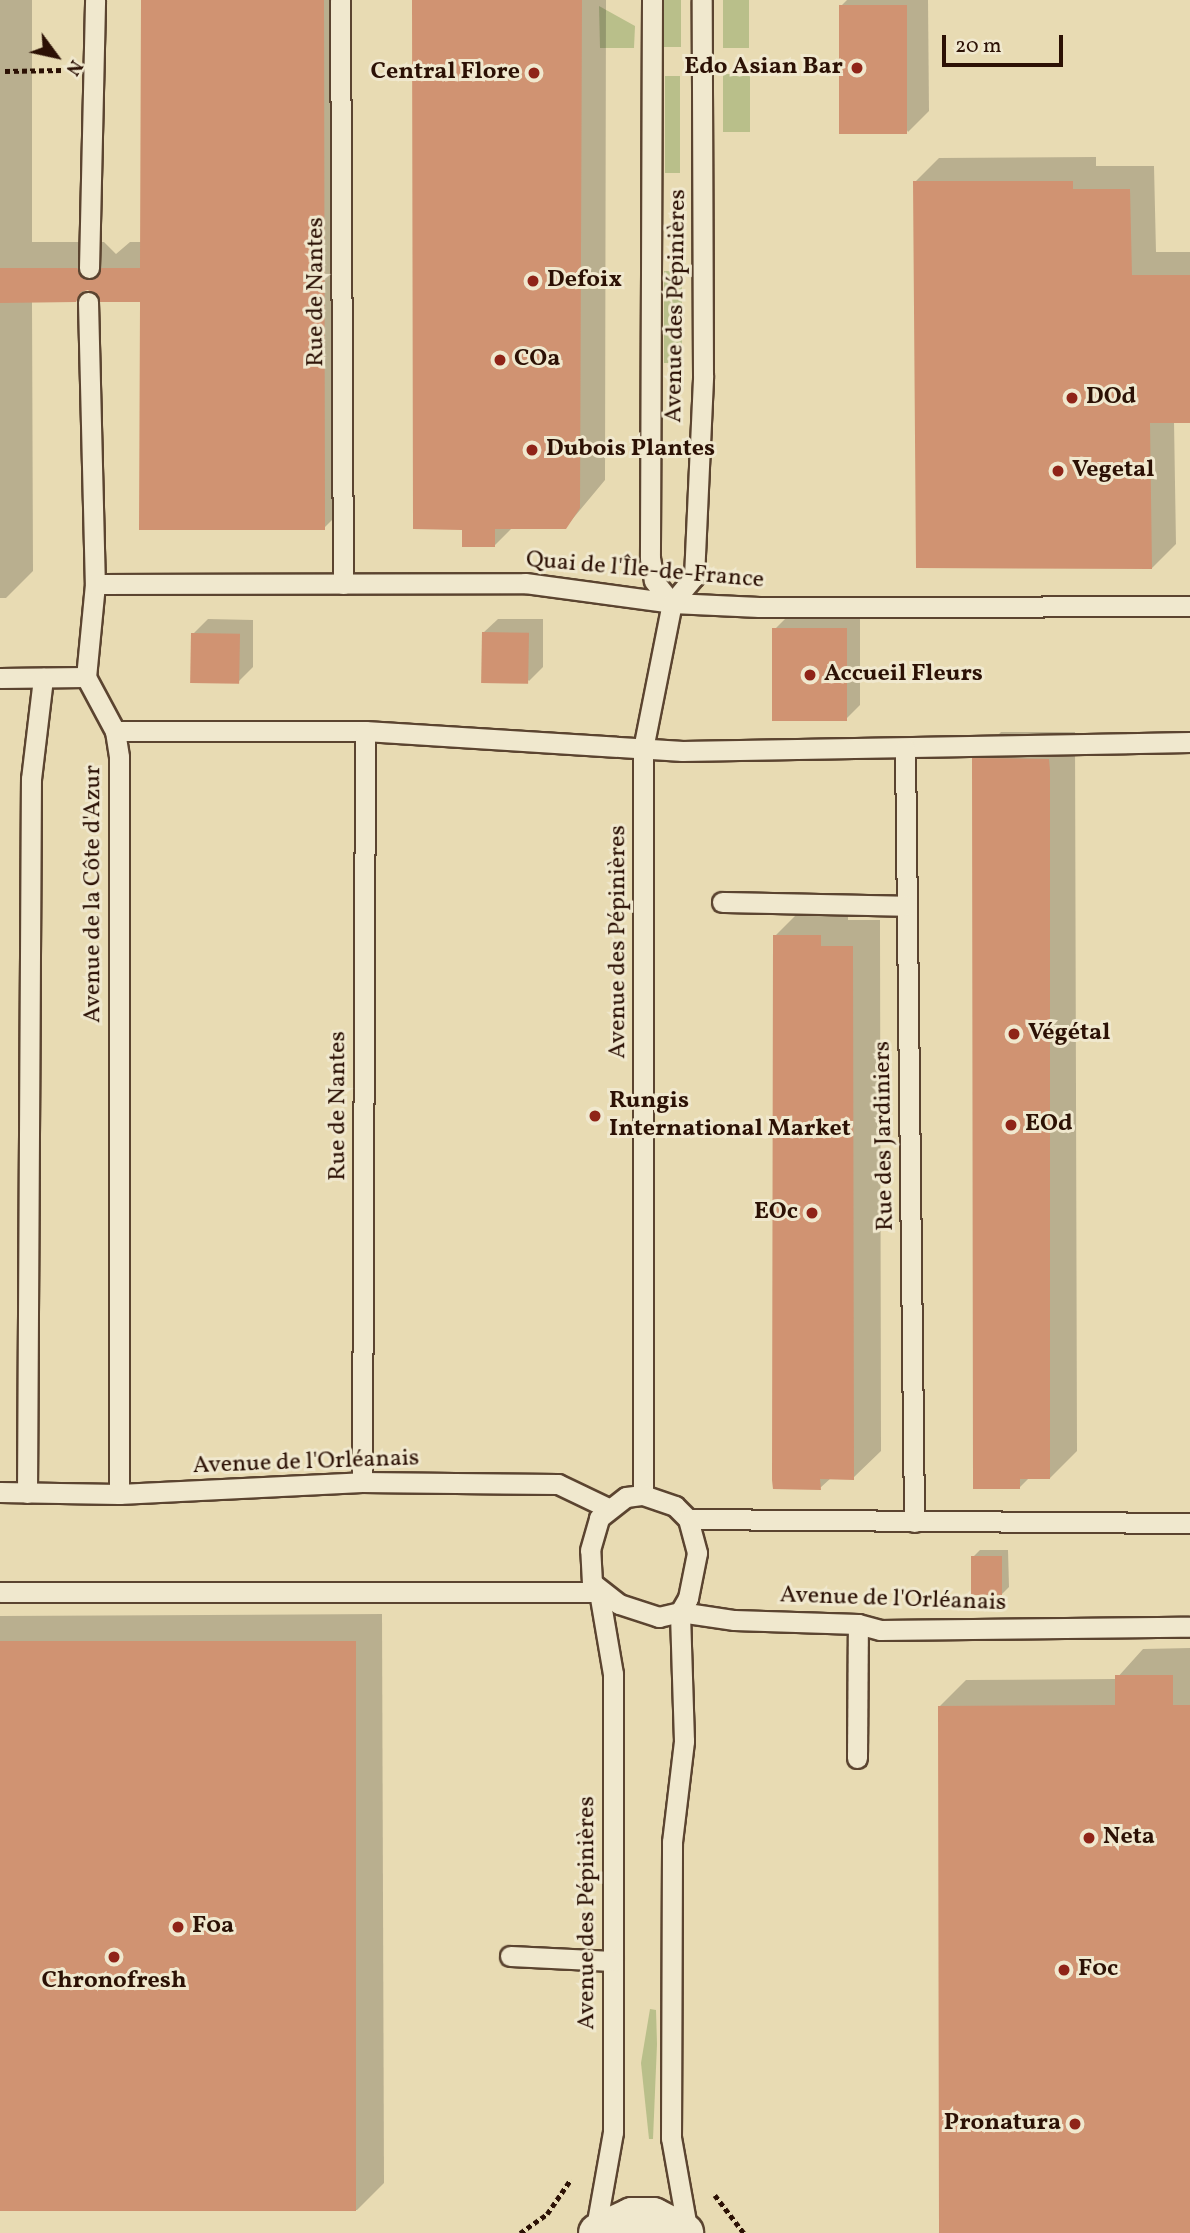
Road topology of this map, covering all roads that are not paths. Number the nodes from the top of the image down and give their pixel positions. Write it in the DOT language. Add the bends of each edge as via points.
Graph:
graph roads {
  1 [pos="94,0"];
  2 [pos="340,0"];
  3 [pos="652,0"];
  4 [pos="702,0"];
  5 [pos="89,268"];
  6 [pos="88,302"];
  7 [pos="94,584"];
  8 [pos="343,584"];
  9 [pos="672,603"];
  10 [pos="1190,606"];
  11 [pos="86,677"];
  12 [pos="0,678"];
  13 [pos="43,678"];
  14 [pos="115,731"];
  15 [pos="365,731"];
  16 [pos="1190,742"];
  17 [pos="905,748"];
  18 [pos="643,749"];
  19 [pos="722,902"];
  20 [pos="906,906"];
  21 [pos="362,1482"];
  22 [pos="0,1492"];
  23 [pos="27,1493"];
  24 [pos="118,1494"];
  25 [pos="643,1495"];
  26 [pos="608,1508"];
  27 [pos="688,1519"];
  28 [pos="914,1522"];
  29 [pos="1190,1523"];
  30 [pos="0,1592"];
  31 [pos="600,1592"];
  32 [pos="680,1612"];
  33 [pos="858,1623"];
  34 [pos="1190,1627"];
  35 [pos="857,1758"];
  36 [pos="510,1956"];
  37 [pos="613,1961"];
  38 [pos="596,2233"];
  39 [pos="686,2233"];
  1 -- 5 [label="lane"];
  2 -- 8 [label="lane, Rue de Nantes"];
  3 -- 9 [label="lane, Avenue des Pépinières" via="650,558 654,580"];
  4 -- 9 [label="lane, Avenue des Pépinières" via="703,375 694,577"];
  6 -- 7 [label="lane"];
  7 -- 8 [label="lane, Quai de l'Île-de-France"];
  7 -- 11 [label="lane"];
  8 -- 9 [label="lane, Quai de l'Île-de-France" via="526,583"];
  9 -- 10 [label="lane, Quai de l'Île-de-France" via="808,608"];
  9 -- 18 [label="lane, Avenue des Pépinières"];
  11 -- 13 [label="lane"];
  11 -- 14 [label="lane, Avenue de la Côte d'Azur"];
  12 -- 13 [label="lane"];
  13 -- 23 [label="lane" via="31,779"];
  14 -- 15 [label="lane"];
  14 -- 24 [label="lane, Avenue de la Côte d'Azur" via="119,757"];
  15 -- 18 [label="lane"];
  15 -- 21 [label="lane, Rue de Nantes"];
  16 -- 17 [label="lane"];
  17 -- 18 [label="lane"];
  17 -- 20 [label="lane, Rue des Jardiniers"];
  18 -- 25 [label="lane, Avenue des Pépinières"];
  19 -- 20 [label="lane"];
  20 -- 28 [label="lane, Rue des Jardiniers"];
  21 -- 24 [label="lane, Avenue de l'Orléanais"];
  21 -- 26 [label="lane, Avenue de l'Orléanais" via="558,1484"];
  22 -- 23 [label="lane, Avenue de l'Orléanais"];
  23 -- 24 [label="lane, Avenue de l'Orléanais"];
  25 -- 26 [label="lane" via="626,1497"];
  25 -- 27 [label="lane" via="660,1497"];
  26 -- 31 [label="lane" via="592,1534 590,1550 592,1583"];
  27 -- 28 [label="lane"];
  27 -- 32 [label="lane" via="697,1553 694,1580"];
  28 -- 29 [label="lane"];
  30 -- 31 [label="lane"];
  31 -- 32 [label="lane" via="636,1612 659,1617"];
  31 -- 37 [label="lane, Avenue des Pépinières" via="613,1674"];
  32 -- 33 [label="lane, Avenue de l'Orléanais" via="734,1620"];
  32 -- 39 [label="lane" via="684,1741 672,1842 671,2138"];
  33 -- 34 [label="lane, Avenue de l'Orléanais" via="880,1630"];
  33 -- 35 [label="lane"];
  36 -- 37 [label="lane"];
  37 -- 38 [label="lane, Avenue des Pépinières" via="613,2132"];
  38 -- 39 [label="street" via="632,2217 653,2217"];
}
